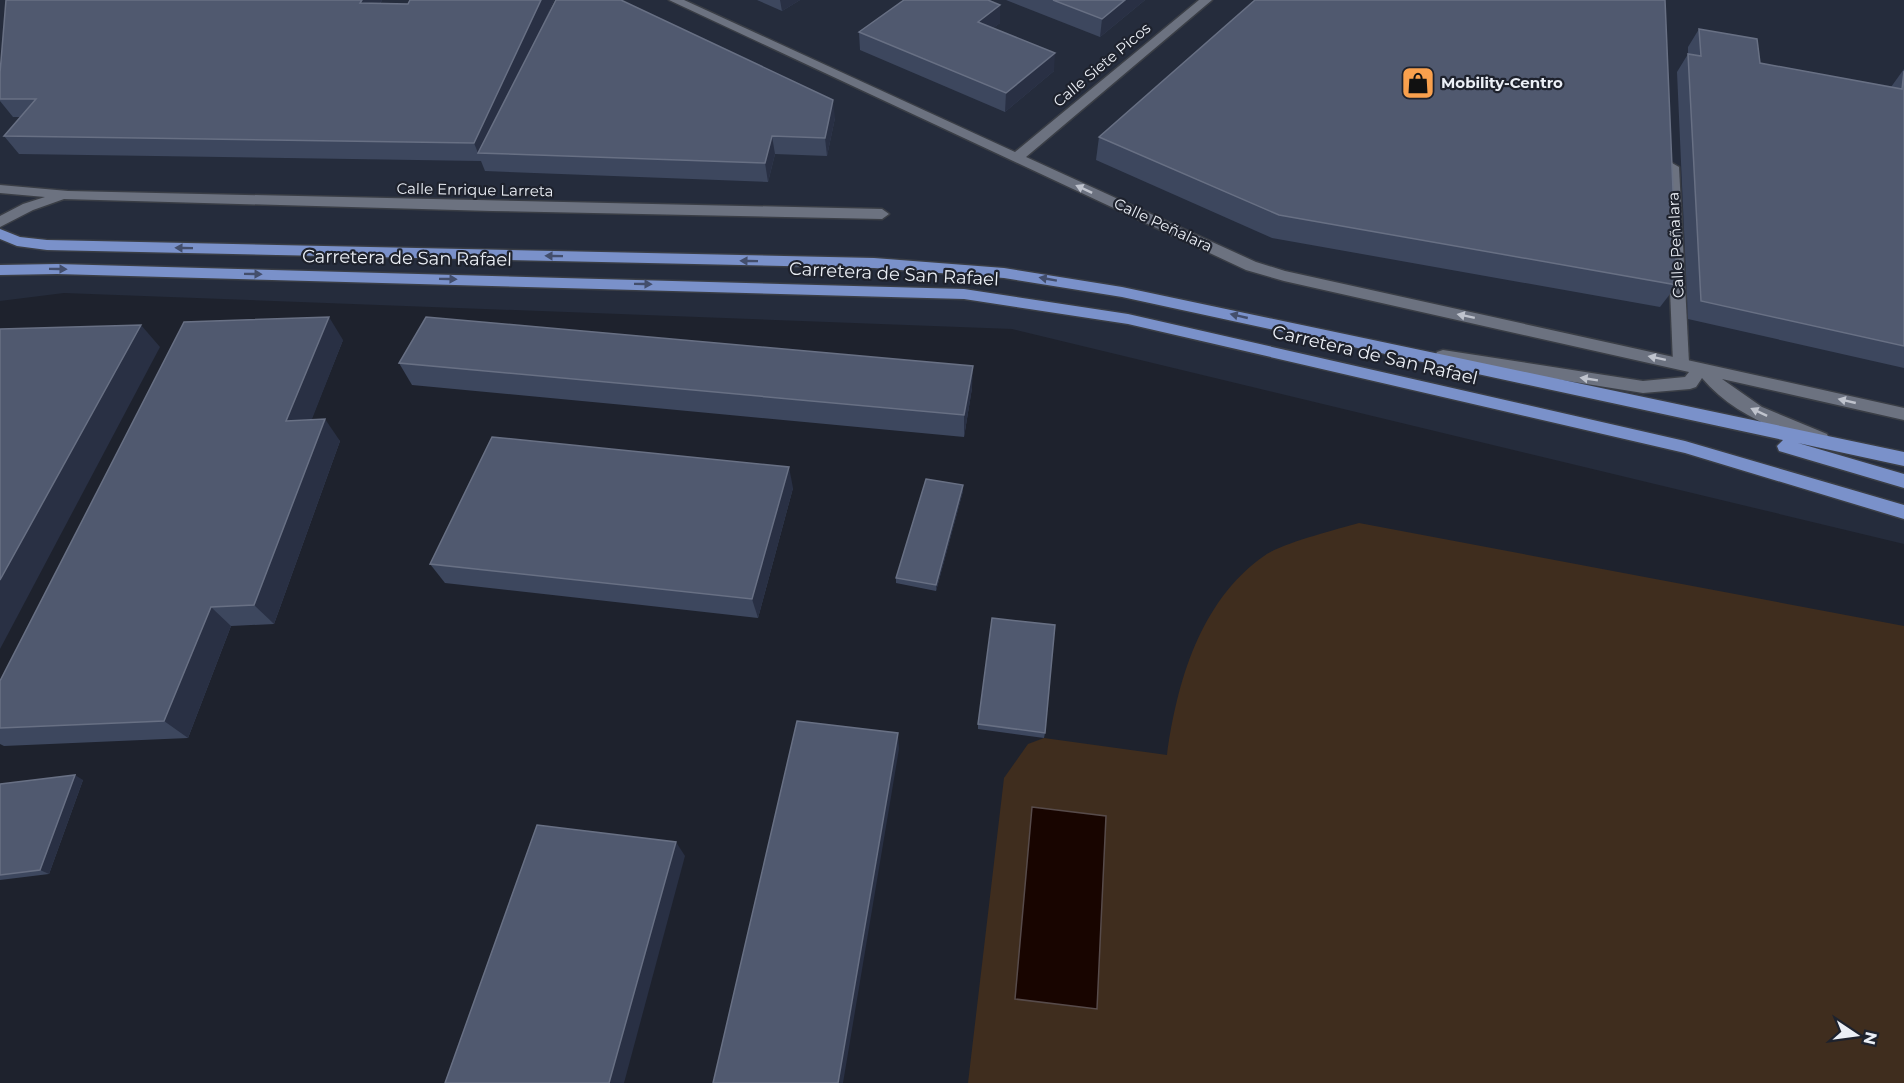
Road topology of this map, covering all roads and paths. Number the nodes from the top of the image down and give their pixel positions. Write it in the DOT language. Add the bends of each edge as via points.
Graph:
graph roads {
  1 [pos="675,0"];
  2 [pos="1206,0"];
  3 [pos="1671,150"];
  4 [pos="1018,156"];
  5 [pos="0,189"];
  6 [pos="68,195"];
  7 [pos="882,214"];
  8 [pos="0,222"];
  9 [pos="0,234"];
  10 [pos="0,270"];
  11 [pos="1373,346"];
  12 [pos="1681,363"];
  13 [pos="1702,367"];
  14 [pos="1563,388"];
  15 [pos="1904,414"];
  16 [pos="1832,444"];
  17 [pos="1904,459"];
  18 [pos="1904,482"];
  19 [pos="1904,512"];
  1 -- 4 [label="street, Calle Peñalara"];
  2 -- 4 [label="street, Calle Siete Picos"];
  3 -- 12 [label="street, Calle Peñalara"];
  12 -- 4 [label="street, Calle Peñalara, one-way" via="1251,266"];
  5 -- 6 [label="street, Calle Enrique Larreta"];
  6 -- 7 [label="street, Calle Enrique Larreta"];
  6 -- 8 [label="street, Calle Enrique Larreta" via="28,207"];
  11 -- 9 [label="main road, Carretera de San Rafael, one-way" via="1122,292 969,269 874,263 47,245 28,244"];
  10 -- 19 [label="main road, Carretera de San Rafael, one-way" via="820,288 1001,299 1128,319 1469,396 1684,447"];
  13 -- 11 [label="street, one-way" via="1690,383 1643,387"];
  11 -- 14 [label="main road, Carretera de San Rafael"];
  12 -- 13 [label="street, Calle Peñalara"];
  15 -- 13 [label="street, Calle Peñalara, one-way"];
  16 -- 13 [label="street, one-way" via="1733,399 1716,386"];
  14 -- 16 [label="main road, Carretera de San Rafael"];
  14 -- 18 [label="main road, Carretera de San Rafael" via="1802,450"];
  16 -- 17 [label="main road, Carretera de San Rafael"];
}
